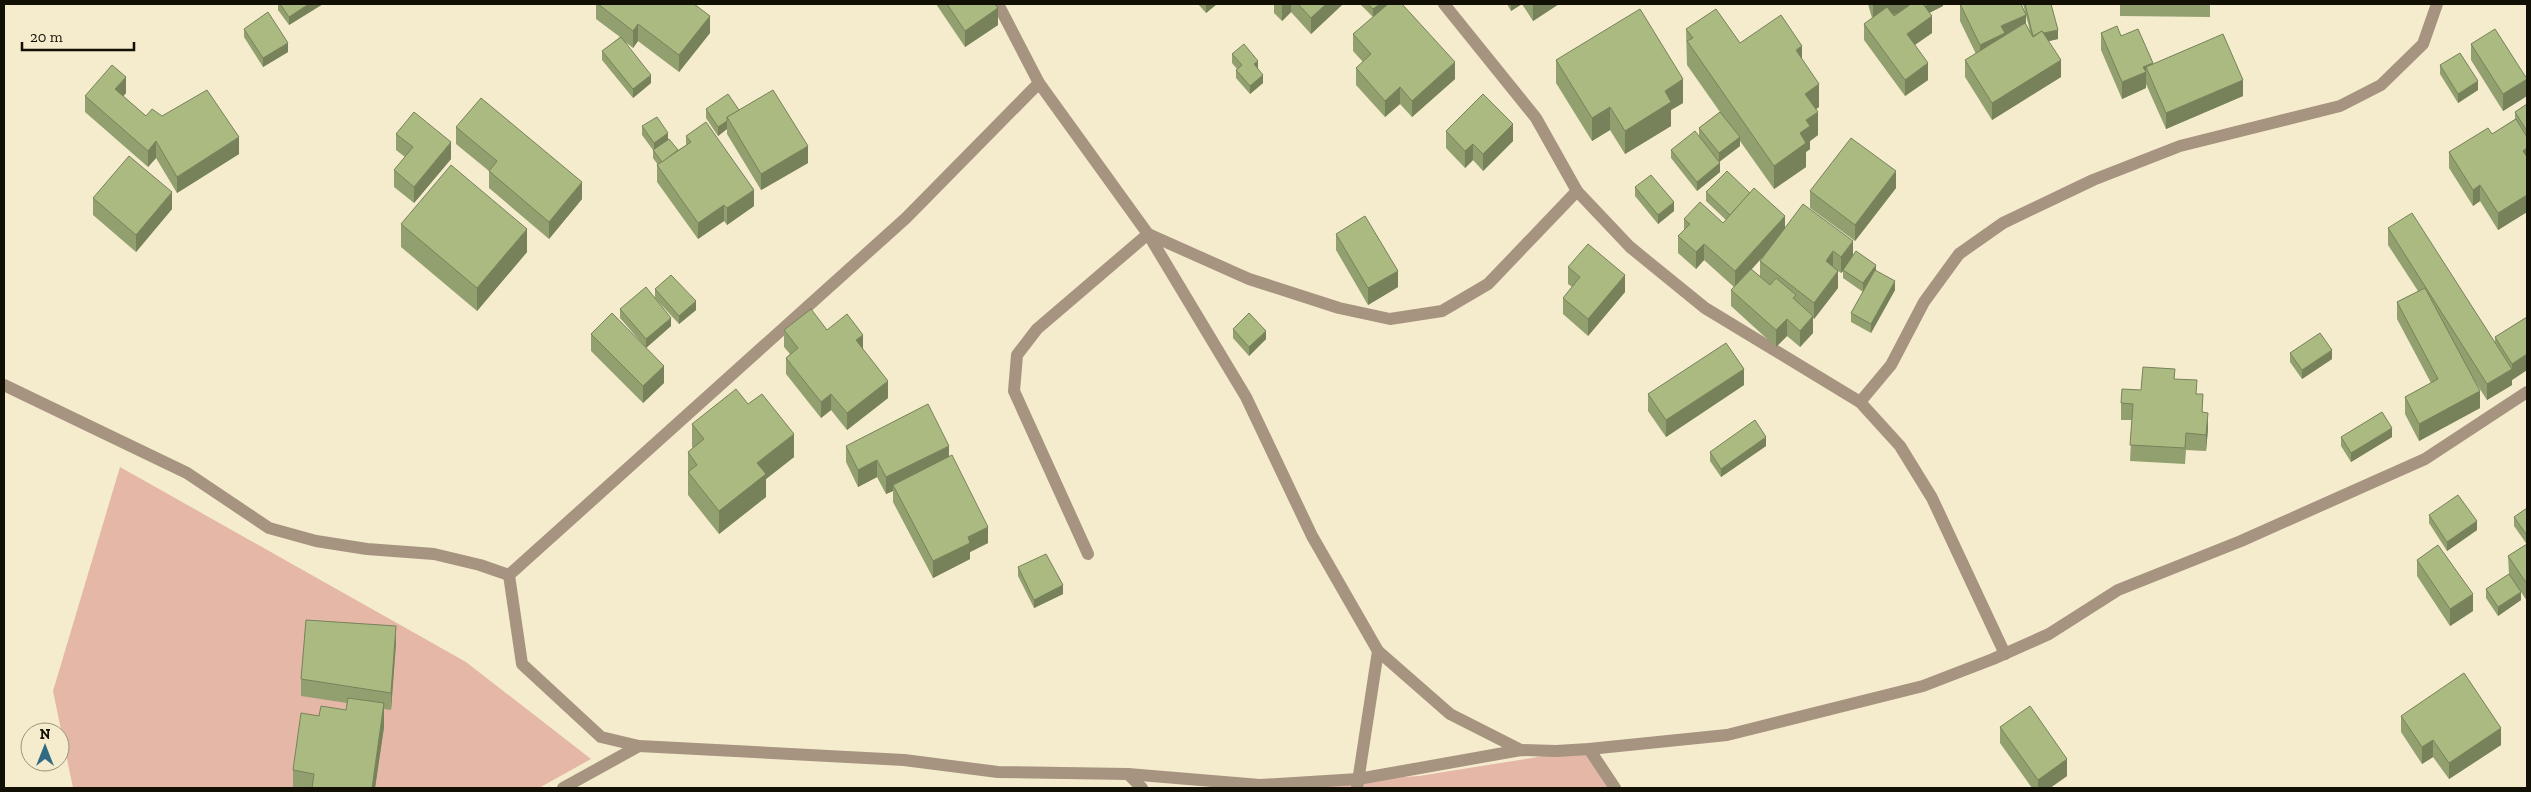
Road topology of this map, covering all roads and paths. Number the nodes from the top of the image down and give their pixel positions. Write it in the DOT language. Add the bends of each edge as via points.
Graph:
graph roads {
  1 [pos="998,4"];
  2 [pos="1444,4"];
  3 [pos="2437,4"];
  4 [pos="1039,83"];
  5 [pos="1577,191"];
  6 [pos="1148,234"];
  7 [pos="4,385"];
  8 [pos="2527,392"];
  9 [pos="1860,402"];
  10 [pos="1088,554"];
  11 [pos="509,575"];
  12 [pos="1378,651"];
  13 [pos="2005,654"];
  14 [pos="639,746"];
  15 [pos="1589,749"];
  16 [pos="1521,750"];
  17 [pos="1128,774"];
  18 [pos="1358,784"];
  19 [pos="563,788"];
  20 [pos="1142,788"];
  21 [pos="1615,788"];
  1 -- 4 [label="street"];
  2 -- 5 [label="street" via="1536,118"];
  3 -- 9 [label="street" via="2423,44 2381,84 2340,106 2180,146 2093,180 2003,223 1959,254 1924,302 1892,365"];
  4 -- 6 [label="street"];
  4 -- 11 [label="street" via="906,218"];
  5 -- 6 [label="street" via="1488,284 1442,311 1390,319 1340,308 1249,279"];
  5 -- 9 [label="street" via="1630,247 1704,308"];
  6 -- 10 [label="street" via="1037,329 1017,355 1014,391"];
  6 -- 12 [label="street" via="1246,397 1312,536"];
  7 -- 11 [label="street" via="187,473 269,528 316,541 434,554"];
  8 -- 13 [label="street" via="2425,459 2242,541 2118,590 2049,634"];
  9 -- 13 [label="street" via="1900,446 1932,498"];
  11 -- 14 [label="street" via="522,664 601,737"];
  12 -- 16 [label="street" via="1450,714"];
  12 -- 18 [label="street"];
  13 -- 15 [label="street" via="1923,686 1727,735"];
  14 -- 17 [label="street" via="904,760 998,772"];
  14 -- 19 [label="street"];
  15 -- 16 [label="street"];
  15 -- 21 [label="street"];
  16 -- 18 [label="street"];
  17 -- 18 [label="street" via="1260,785"];
  17 -- 20 [label="street"];
}
